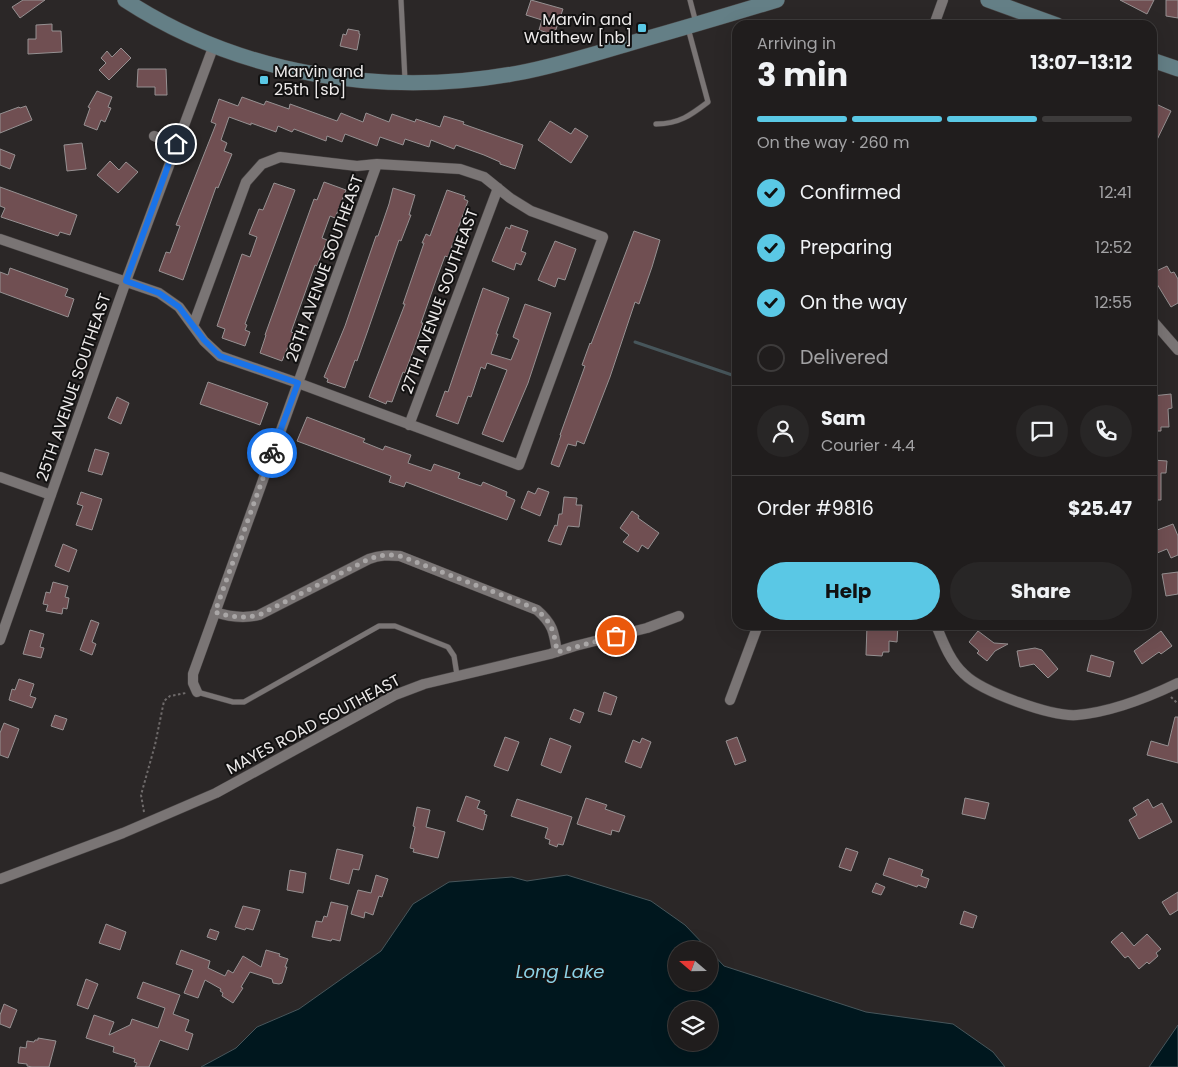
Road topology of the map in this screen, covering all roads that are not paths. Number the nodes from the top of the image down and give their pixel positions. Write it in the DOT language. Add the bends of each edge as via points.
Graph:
graph roads {
  1 [pos="125,0"];
  2 [pos="401,0"];
  3 [pos="690,0"];
  4 [pos="777,0"];
  5 [pos="943,0"];
  6 [pos="988,0"];
  7 [pos="936,20"];
  8 [pos="1043,20"];
  9 [pos="692,25"];
  10 [pos="214,45"];
  11 [pos="1157,62"];
  12 [pos="1178,69"];
  13 [pos="405,83"];
  14 [pos="656,124"];
  15 [pos="154,136"];
  16 [pos="176,144"];
  17 [pos="377,164"];
  18 [pos="498,188"];
  19 [pos="0,239"];
  20 [pos="126,281"];
  21 [pos="194,326"];
  22 [pos="1157,326"];
  23 [pos="1178,350"];
  24 [pos="298,383"];
  25 [pos="409,425"];
  26 [pos="0,477"];
  27 [pos="51,495"];
  28 [pos="215,612"];
  29 [pos="679,616"];
  30 [pos="756,630"];
  31 [pos="938,630"];
  32 [pos="0,640"];
  33 [pos="557,652"];
  34 [pos="458,675"];
  35 [pos="1178,683"];
  36 [pos="197,692"];
  37 [pos="730,700"];
  38 [pos="0,879"];
  1 -- 10 [label="street" via="159,20"];
  2 -- 13 [label="lane"];
  3 -- 9 [label="lane"];
  4 -- 9 [label="street"];
  5 -- 7 [label="street"];
  6 -- 8 [label="street"];
  9 -- 13 [label="street" via="519,73 465,81"];
  9 -- 14 [label="lane" via="708,102 684,119"];
  10 -- 13 [label="street" via="273,65 320,75"];
  10 -- 16 [label="street, 25TH AVENUE SOUTHEAST"];
  11 -- 12 [label="street"];
  15 -- 16 [label="street"];
  16 -- 20 [label="street, 25TH AVENUE SOUTHEAST"];
  17 -- 18 [label="street" via="460,169 484,177"];
  17 -- 21 [label="street" via="358,166 280,157 262,164 246,182"];
  17 -- 24 [label="street, 26TH AVENUE SOUTHEAST"];
  18 -- 25 [label="street, 27TH AVENUE SOUTHEAST"];
  18 -- 25 [label="street" via="531,211 603,237 519,465"];
  19 -- 20 [label="street"];
  20 -- 21 [label="street" via="159,293 179,307"];
  20 -- 27 [label="street, 25TH AVENUE SOUTHEAST"];
  21 -- 24 [label="street" via="220,356"];
  22 -- 23 [label="street"];
  24 -- 25 [label="street"];
  24 -- 28 [label="street, 26TH AVENUE SOUTHEAST"];
  26 -- 27 [label="street"];
  27 -- 32 [label="street, 25TH AVENUE SOUTHEAST"];
  28 -- 33 [label="street" via="230,617 259,615 369,559 382,554 400,556 537,610 552,626"];
  28 -- 36 [label="street, 26TH AVENUE SOUTHEAST" via="193,674"];
  29 -- 33 [label="street, MAYES ROAD SOUTHEAST"];
  30 -- 37 [label="street"];
  31 -- 35 [label="street" via="954,663 965,675 984,688 1008,698 1059,714 1076,715 1122,706"];
  33 -- 34 [label="street, MAYES ROAD SOUTHEAST"];
  34 -- 36 [label="lane" via="454,656 448,647 386,625 378,626 244,702"];
  34 -- 38 [label="street, MAYES ROAD SOUTHEAST" via="395,696 216,793 147,824"];
}
